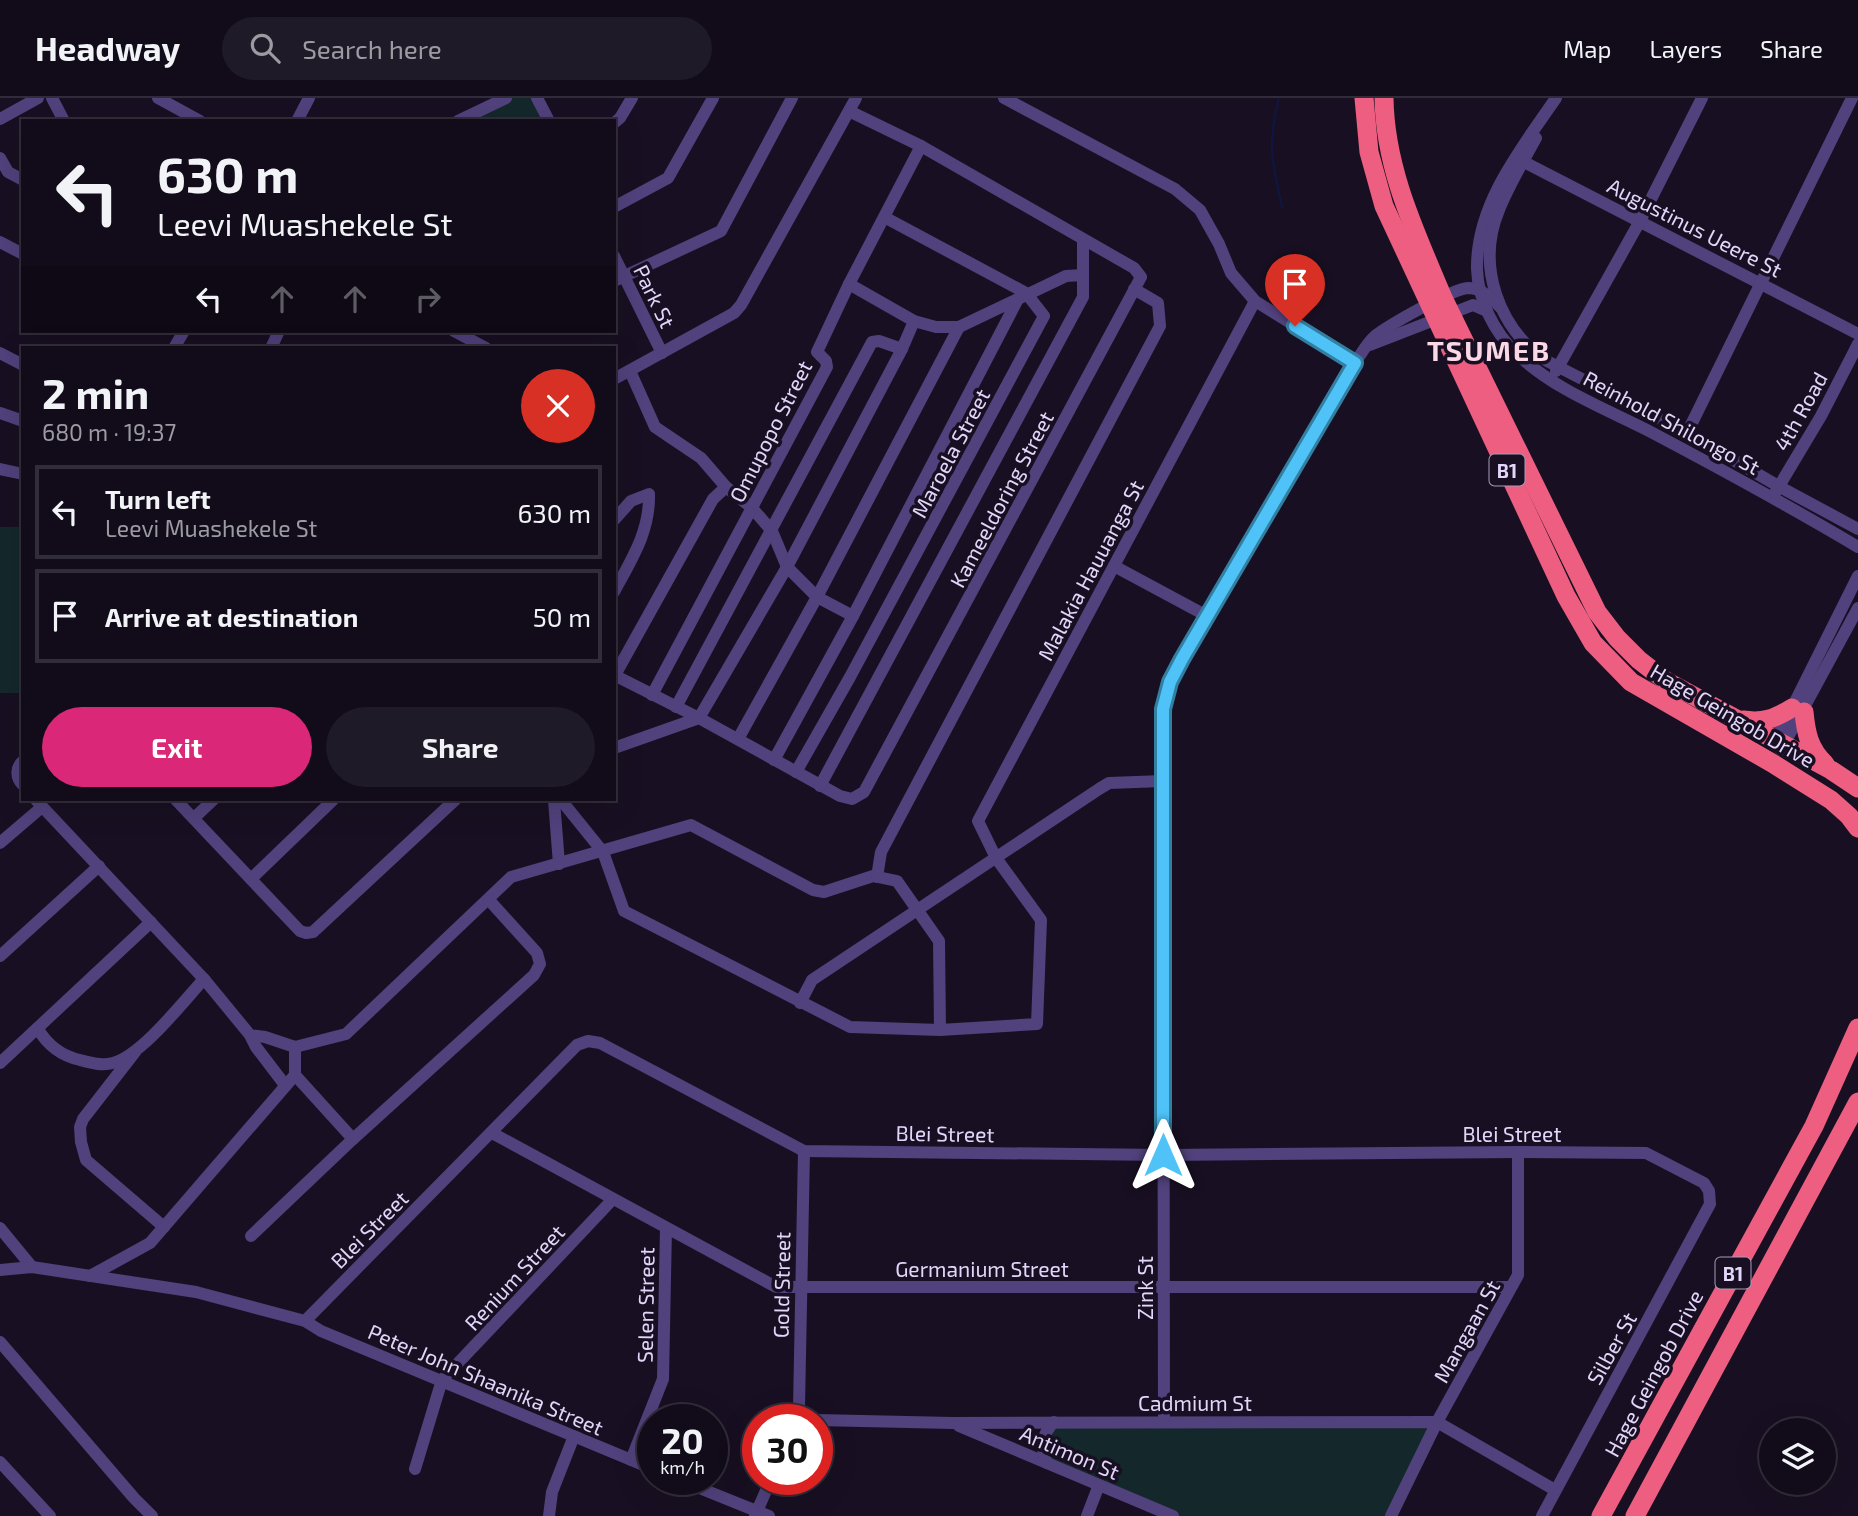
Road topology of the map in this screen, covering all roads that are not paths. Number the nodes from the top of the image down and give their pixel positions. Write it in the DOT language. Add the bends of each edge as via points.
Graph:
graph roads {
  1 [pos="38,98"];
  2 [pos="52,98"];
  3 [pos="158,98"];
  4 [pos="309,98"];
  5 [pos="506,98"];
  6 [pos="537,98"];
  7 [pos="632,98"];
  8 [pos="713,98"];
  9 [pos="792,98"];
  10 [pos="856,98"];
  11 [pos="1004,98"];
  12 [pos="1364,98"];
  13 [pos="1384,98"];
  14 [pos="1557,98"];
  15 [pos="1702,98"];
  16 [pos="1852,98"];
  17 [pos="849,111"];
  18 [pos="0,119"];
  19 [pos="63,119"];
  20 [pos="196,119"];
  21 [pos="298,119"];
  22 [pos="462,119"];
  23 [pos="548,119"];
  24 [pos="616,121"];
  25 [pos="921,146"];
  26 [pos="0,158"];
  27 [pos="1519,159"];
  28 [pos="21,179"];
  29 [pos="616,207"];
  30 [pos="886,218"];
  31 [pos="1640,221"];
  32 [pos="1083,240"];
  33 [pos="0,242"];
  34 [pos="21,253"];
  35 [pos="1083,275"];
  36 [pos="619,279"];
  37 [pos="1762,283"];
  38 [pos="849,284"];
  39 [pos="1134,289"];
  40 [pos="1022,296"];
  41 [pos="1481,297"];
  42 [pos="1255,301"];
  43 [pos="1440,309"];
  44 [pos="914,321"];
  45 [pos="959,327"];
  46 [pos="458,333"];
  47 [pos="1858,334"];
  48 [pos="1858,344"];
  49 [pos="482,346"];
  50 [pos="902,349"];
  51 [pos="0,353"];
  52 [pos="662,354"];
  53 [pos="1355,363"];
  54 [pos="21,364"];
  55 [pos="1559,366"];
  56 [pos="630,371"];
  57 [pos="616,378"];
  58 [pos="1551,380"];
  59 [pos="0,413"];
  60 [pos="21,420"];
  61 [pos="1686,433"];
  62 [pos="0,469"];
  63 [pos="21,474"];
  64 [pos="726,487"];
  65 [pos="1776,492"];
  66 [pos="752,508"];
  67 [pos="616,518"];
  68 [pos="1858,529"];
  69 [pos="772,531"];
  70 [pos="1858,547"];
  71 [pos="1114,566"];
  72 [pos="787,567"];
  73 [pos="1858,576"];
  74 [pos="616,588"];
  75 [pos="817,597"];
  76 [pos="1858,608"];
  77 [pos="853,616"];
  78 [pos="1207,616"];
  79 [pos="616,673"];
  80 [pos="616,676"];
  81 [pos="652,695"];
  82 [pos="676,707"];
  83 [pos="1798,710"];
  84 [pos="699,718"];
  85 [pos="1735,719"];
  86 [pos="738,739"];
  87 [pos="616,747"];
  88 [pos="1773,752"];
  89 [pos="774,760"];
  90 [pos="21,765"];
  91 [pos="1831,771"];
  92 [pos="796,772"];
  93 [pos="1163,781"];
  94 [pos="21,782"];
  95 [pos="820,786"];
  96 [pos="1858,788"];
  97 [pos="177,801"];
  98 [pos="212,801"];
  99 [pos="332,801"];
  100 [pos="454,801"];
  101 [pos="554,801"];
  102 [pos="562,801"];
  103 [pos="39,803"];
  104 [pos="194,818"];
  105 [pos="1858,828"];
  106 [pos="0,843"];
  107 [pos="603,852"];
  108 [pos="996,858"];
  109 [pos="559,864"];
  110 [pos="99,866"];
  111 [pos="877,877"];
  112 [pos="251,879"];
  113 [pos="489,900"];
  114 [pos="918,910"];
  115 [pos="151,922"];
  116 [pos="0,956"];
  117 [pos="204,979"];
  118 [pos="800,1003"];
  119 [pos="1858,1028"];
  120 [pos="38,1029"];
  121 [pos="940,1030"];
  122 [pos="250,1035"];
  123 [pos="295,1047"];
  124 [pos="135,1052"];
  125 [pos="0,1063"];
  126 [pos="295,1075"];
  127 [pos="285,1085"];
  128 [pos="1858,1102"];
  129 [pos="492,1133"];
  130 [pos="353,1139"];
  131 [pos="804,1152"];
  132 [pos="1518,1152"];
  133 [pos="1163,1155"];
  134 [pos="1710,1198"];
  135 [pos="613,1199"];
  136 [pos="164,1227"];
  137 [pos="0,1228"];
  138 [pos="666,1228"];
  139 [pos="251,1236"];
  140 [pos="32,1267"];
  141 [pos="0,1270"];
  142 [pos="90,1276"];
  143 [pos="800,1287"];
  144 [pos="1511,1287"];
  145 [pos="1163,1288"];
  146 [pos="305,1321"];
  147 [pos="0,1342"];
  148 [pos="442,1380"];
  149 [pos="799,1404"];
  150 [pos="833,1420"];
  151 [pos="1164,1421"];
  152 [pos="1054,1422"];
  153 [pos="1437,1422"];
  154 [pos="952,1423"];
  155 [pos="574,1436"];
  156 [pos="631,1460"];
  157 [pos="0,1462"];
  158 [pos="637,1462"];
  159 [pos="1047,1463"];
  160 [pos="415,1469"];
  161 [pos="1100,1485"];
  162 [pos="1555,1490"];
  163 [pos="715,1495"];
  164 [pos="766,1495"];
  165 [pos="761,1514"];
  166 [pos="50,1516"];
  167 [pos="152,1516"];
  168 [pos="549,1516"];
  169 [pos="1087,1516"];
  170 [pos="1173,1516"];
  171 [pos="1391,1516"];
  172 [pos="1542,1516"];
  173 [pos="1601,1516"];
  174 [pos="1635,1516"];
  1 -- 18 [label="street"];
  2 -- 19 [label="street"];
  3 -- 20 [label="street"];
  4 -- 21 [label="street"];
  5 -- 22 [label="street"];
  6 -- 23 [label="street"];
  7 -- 24 [label="street"];
  8 -- 29 [label="street" via="667,178"];
  9 -- 36 [label="street" via="721,231"];
  10 -- 17 [label="street"];
  11 -- 42 [label="street" via="1175,189 1200,210 1231,274"];
  12 -- 43 [label="highway, Hage Geingob Drive / B1" via="1369,152 1384,206"];
  13 -- 43 [label="highway, Hage Geingob Drive / B1" via="1399,187"];
  14 -- 27 [label="street"];
  15 -- 31 [label="street"];
  16 -- 37 [label="street"];
  17 -- 25 [label="street"];
  17 -- 52 [label="street" via="741,305 723,321"];
  25 -- 30 [label="street, Omupopo Street"];
  25 -- 32 [label="street"];
  26 -- 28 [label="street" via="8,172"];
  27 -- 31 [label="street, Augustinus Ueere St"];
  27 -- 41 [label="street" via="1498,211 1492,273"];
  27 -- 41 [label="street" via="1489,206 1482,227 1474,281"];
  30 -- 38 [label="street, Omupopo Street"];
  30 -- 40 [label="street"];
  31 -- 37 [label="street, Augustinus Ueere St"];
  31 -- 55 [label="street"];
  32 -- 35 [label="street"];
  32 -- 39 [label="street" via="1139,272"];
  33 -- 34 [label="street"];
  35 -- 40 [label="street" via="1071,274"];
  35 -- 95 [label="street" via="1083,297"];
  36 -- 52 [label="street, Park St"];
  37 -- 47 [label="street, Augustinus Ueere St"];
  37 -- 61 [label="street"];
  38 -- 44 [label="street"];
  38 -- 66 [label="street, Omupopo Street" via="817,352 827,367"];
  39 -- 95 [label="street, Kameeldoring Street" via="864,792 852,799"];
  39 -- 111 [label="street" via="1158,303 1160,326 881,852"];
  40 -- 45 [label="street"];
  40 -- 77 [label="street"];
  40 -- 92 [label="street, Maroela Street" via="1043,312 1042,320"];
  41 -- 43 [label="street"];
  41 -- 55 [label="street, Reinhold Shilongo St" via="1500,307 1532,351"];
  41 -- 58 [label="street, Reinhold Shilongo St" via="1502,337"];
  42 -- 53 [label="street"];
  42 -- 71 [label="street, Malakia Hauuanga St"];
  43 -- 53 [label="street, Zink St" via="1366,346"];
  43 -- 85 [label="highway, Hage Geingob Drive / B1" via="1597,612 1632,652 1666,681"];
  43 -- 88 [label="highway, Hage Geingob Drive / B1" via="1566,596 1593,643 1631,682"];
  44 -- 45 [label="street"];
  44 -- 50 [label="street"];
  45 -- 75 [label="street"];
  46 -- 49 [label="street"];
  48 -- 65 [label="street, 4th Road"];
  50 -- 69 [label="street" via="872,342"];
  50 -- 72 [label="street"];
  51 -- 54 [label="street"];
  52 -- 56 [label="street"];
  53 -- 78 [label="street, Zink St"];
  55 -- 58 [label="street"];
  55 -- 61 [label="street, Reinhold Shilongo St"];
  56 -- 57 [label="street"];
  56 -- 64 [label="street" via="655,427 701,458"];
  58 -- 65 [label="street, Reinhold Shilongo St"];
  59 -- 60 [label="street"];
  61 -- 65 [label="street, Reinhold Shilongo St"];
  62 -- 63 [label="street"];
  64 -- 66 [label="street"];
  64 -- 79 [label="street" via="713,499"];
  65 -- 68 [label="street, Reinhold Shilongo St"];
  65 -- 70 [label="street, Reinhold Shilongo St"];
  66 -- 69 [label="street"];
  66 -- 81 [label="street, Omupopo Street"];
  67 -- 74 [label="street" via="631,501 649,494 641,542"];
  69 -- 72 [label="street"];
  69 -- 82 [label="street"];
  71 -- 78 [label="street"];
  71 -- 108 [label="street, Malakia Hauuanga St" via="978,821"];
  72 -- 75 [label="street"];
  72 -- 84 [label="street"];
  73 -- 83 [label="street"];
  75 -- 77 [label="street"];
  75 -- 86 [label="street"];
  76 -- 83 [label="street"];
  77 -- 89 [label="street"];
  78 -- 93 [label="street, Zink St" via="1170,682 1163,709"];
  80 -- 81 [label="street, Kameeldoring Street"];
  81 -- 82 [label="street, Kameeldoring Street"];
  82 -- 84 [label="street, Kameeldoring Street"];
  83 -- 85 [label="highway" via="1760,722"];
  83 -- 88 [label="street"];
  83 -- 91 [label="highway" via="1817,757"];
  84 -- 86 [label="street, Kameeldoring Street"];
  84 -- 87 [label="street"];
  85 -- 88 [label="highway, Hage Geingob Drive / B1"];
  86 -- 89 [label="street, Kameeldoring Street"];
  88 -- 91 [label="highway, Hage Geingob Drive / B1"];
  88 -- 105 [label="highway, Hage Geingob Drive / B1"];
  89 -- 92 [label="street, Kameeldoring Street"];
  90 -- 94 [label="street" via="17,772"];
  91 -- 96 [label="highway, Hage Geingob Drive / B1"];
  92 -- 95 [label="street, Kameeldoring Street"];
  93 -- 108 [label="street" via="1109,783"];
  93 -- 133 [label="street, Zink St"];
  97 -- 104 [label="street"];
  98 -- 104 [label="street"];
  99 -- 112 [label="street"];
  100 -- 112 [label="street" via="313,932 300,931"];
  101 -- 109 [label="street"];
  102 -- 107 [label="street"];
  103 -- 106 [label="street"];
  103 -- 110 [label="street"];
  104 -- 112 [label="street"];
  107 -- 109 [label="street"];
  107 -- 111 [label="street" via="691,825 813,890 824,892"];
  107 -- 118 [label="street" via="624,911"];
  108 -- 114 [label="street"];
  108 -- 121 [label="street" via="1041,920 1038,1023"];
  109 -- 113 [label="street" via="511,877"];
  110 -- 115 [label="street"];
  110 -- 116 [label="street"];
  111 -- 114 [label="street" via="897,881"];
  113 -- 123 [label="street" via="346,1034"];
  113 -- 130 [label="street" via="537,953 540,964 534,975"];
  114 -- 118 [label="street" via="811,980"];
  114 -- 121 [label="street" via="939,941"];
  115 -- 117 [label="street"];
  115 -- 120 [label="street"];
  117 -- 122 [label="street"];
  117 -- 124 [label="street"];
  118 -- 121 [label="street" via="850,1027"];
  119 -- 173 [label="highway, Hage Geingob Drive / B1" via="1814,1126"];
  120 -- 124 [label="street" via="55,1049 77,1060 101,1065"];
  120 -- 125 [label="street"];
  122 -- 123 [label="street"];
  122 -- 127 [label="street"];
  123 -- 126 [label="street"];
  124 -- 136 [label="street" via="83,1119 81,1142 86,1160"];
  126 -- 127 [label="street"];
  126 -- 130 [label="street"];
  127 -- 136 [label="street"];
  128 -- 174 [label="highway, B1"];
  129 -- 131 [label="street, Blei Street" via="577,1045 588,1041 600,1043"];
  129 -- 135 [label="street, Germanium Street"];
  129 -- 146 [label="street, Blei Street"];
  130 -- 139 [label="street"];
  131 -- 133 [label="street, Blei Street"];
  131 -- 143 [label="street, Gold Street"];
  132 -- 133 [label="street, Blei Street"];
  132 -- 134 [label="street, Blei Street" via="1646,1153 1704,1184"];
  132 -- 144 [label="street, Mangaan St" via="1519,1272"];
  133 -- 145 [label="street, Zink St"];
  134 -- 162 [label="street, Silber St" via="1708,1210"];
  135 -- 138 [label="street, Germanium Street"];
  135 -- 148 [label="street, Renium Street"];
  136 -- 142 [label="street" via="150,1243"];
  137 -- 140 [label="street"];
  138 -- 143 [label="street, Germanium Street" via="770,1285"];
  138 -- 156 [label="street, Selen Street" via="663,1379"];
  140 -- 141 [label="street, Peter John Shaanika Street"];
  140 -- 142 [label="street, Peter John Shaanika Street"];
  142 -- 146 [label="street, Peter John Shaanika Street" via="196,1292"];
  143 -- 145 [label="street, Germanium Street"];
  143 -- 149 [label="street, Gold Street"];
  144 -- 145 [label="street, Germanium Street"];
  144 -- 153 [label="street, Mangaan St"];
  145 -- 151 [label="street, Zink St"];
  146 -- 148 [label="street, Peter John Shaanika Street"];
  147 -- 167 [label="street"];
  148 -- 155 [label="street, Peter John Shaanika Street"];
  148 -- 160 [label="street"];
  150 -- 154 [label="street, Cadmium St"];
  151 -- 152 [label="street, Cadmium St"];
  151 -- 153 [label="street, Cadmium St"];
  152 -- 154 [label="street, Cadmium St"];
  152 -- 159 [label="street" via="1042,1448"];
  153 -- 162 [label="street, Cadmium St"];
  153 -- 171 [label="street, Mangaan St"];
  154 -- 159 [label="street, Antimon St"];
  155 -- 156 [label="street, Peter John Shaanika Street"];
  155 -- 168 [label="street" via="552,1492"];
  156 -- 158 [label="street, Peter John Shaanika Street"];
  157 -- 166 [label="street"];
  159 -- 161 [label="street, Antimon St"];
  161 -- 169 [label="street"];
  161 -- 170 [label="street, Antimon St"];
  162 -- 172 [label="street, Silber St"];
  163 -- 165 [label="street"];
  164 -- 165 [label="street"];
}
